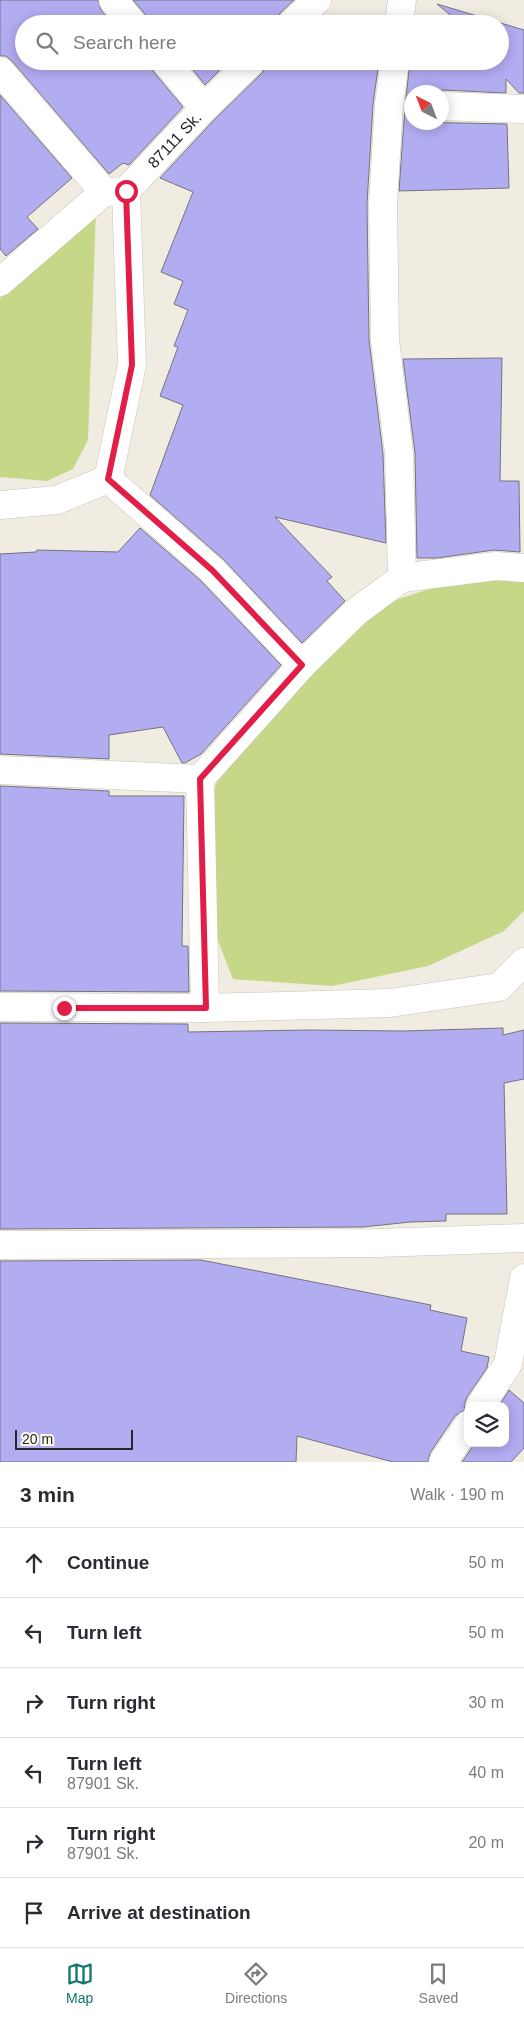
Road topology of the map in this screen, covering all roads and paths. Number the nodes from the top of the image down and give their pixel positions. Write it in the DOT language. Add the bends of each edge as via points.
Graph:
graph roads {
  1 [pos="114,0"];
  2 [pos="402,0"];
  3 [pos="126,15"];
  4 [pos="400,15"];
  5 [pos="172,70"];
  6 [pos="243,70"];
  7 [pos="396,70"];
  8 [pos="0,71"];
  9 [pos="400,105"];
  10 [pos="449,106"];
  11 [pos="204,108"];
  12 [pos="524,109"];
  13 [pos="115,192"];
  14 [pos="0,282"];
  15 [pos="108,479"];
  16 [pos="0,505"];
  17 [pos="524,568"];
  18 [pos="402,578"];
  19 [pos="302,665"];
  20 [pos="0,770"];
  21 [pos="200,779"];
  22 [pos="524,962"];
  23 [pos="0,1007"];
  24 [pos="206,1008"];
  25 [pos="524,1238"];
  26 [pos="0,1245"];
  27 [pos="524,1278"];
  28 [pos="483,1402"];
  29 [pos="464,1431"];
  30 [pos="443,1462"];
  1 -- 3 [label="street"];
  2 -- 4 [label="street"];
  5 -- 11 [label="street"];
  6 -- 11 [label="street, 87111 Sk."];
  7 -- 9 [label="street"];
  8 -- 13 [label="street"];
  9 -- 18 [label="street" via="383,204 385,340 399,453"];
  10 -- 12 [label="street"];
  11 -- 13 [label="street, 87111 Sk."];
  13 -- 14 [label="street, 87111 Sk."];
  13 -- 15 [label="street" via="132,365"];
  15 -- 16 [label="street" via="58,500"];
  15 -- 19 [label="street" via="212,570"];
  17 -- 18 [label="street" via="496,566"];
  18 -- 19 [label="street" via="357,611"];
  19 -- 21 [label="street"];
  20 -- 21 [label="street"];
  21 -- 24 [label="street"];
  22 -- 24 [label="street" via="499,987 399,1002"];
  23 -- 24 [label="street"];
  25 -- 26 [label="street" via="378,1244"];
  27 -- 28 [label="street" via="508,1364"];
  29 -- 30 [label="street"];
}
